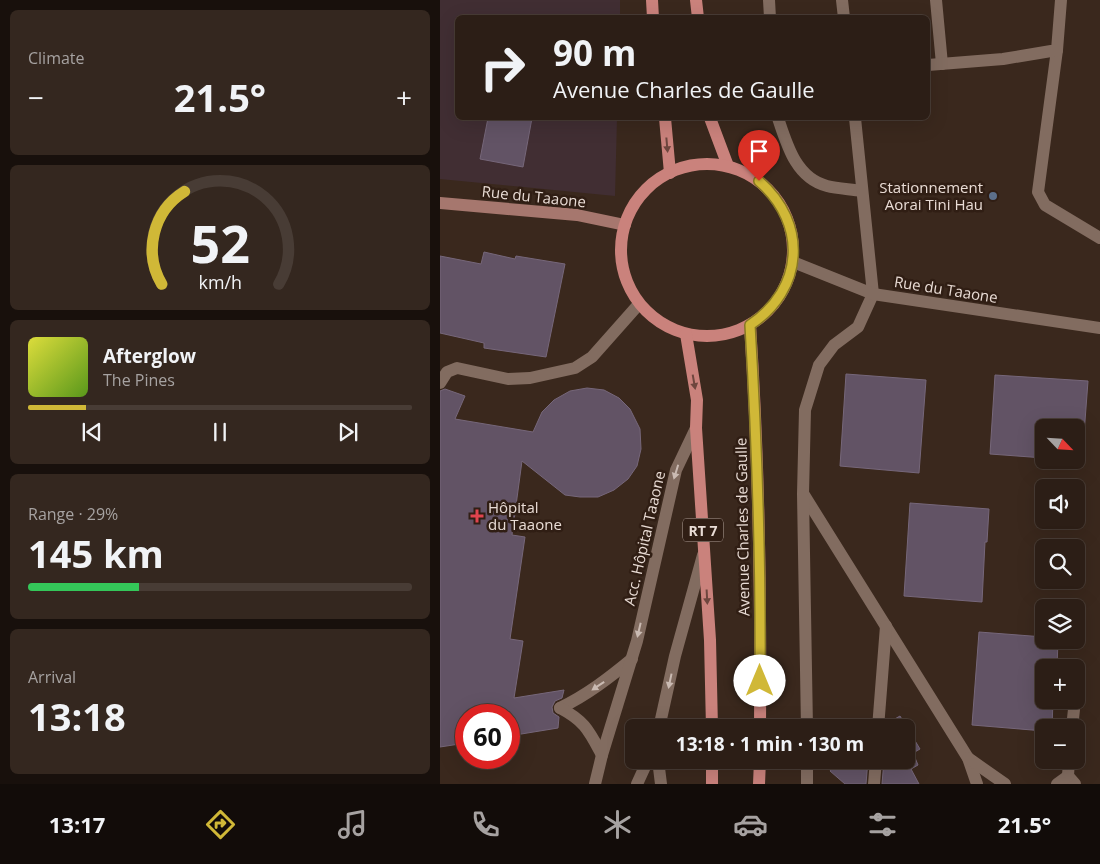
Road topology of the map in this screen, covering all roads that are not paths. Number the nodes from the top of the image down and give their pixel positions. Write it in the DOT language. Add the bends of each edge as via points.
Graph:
graph roads {
  1 [pos="652,0"];
  2 [pos="696,0"];
  3 [pos="769,0"];
  4 [pos="842,0"];
  5 [pos="936,0"];
  6 [pos="1061,0"];
  7 [pos="653,15"];
  8 [pos="698,15"];
  9 [pos="770,15"];
  10 [pos="844,15"];
  11 [pos="1057,50"];
  12 [pos="942,64"];
  13 [pos="930,65"];
  14 [pos="665,120"];
  15 [pos="711,120"];
  16 [pos="779,120"];
  17 [pos="854,120"];
  18 [pos="728,166"];
  19 [pos="670,172"];
  20 [pos="862,191"];
  21 [pos="440,203"];
  22 [pos="625,226"];
  23 [pos="1100,238"];
  24 [pos="793,262"];
  25 [pos="873,294"];
  26 [pos="639,304"];
  27 [pos="750,325"];
  28 [pos="1100,328"];
  29 [pos="686,334"];
  30 [pos="440,383"];
  31 [pos="696,428"];
  32 [pos="803,494"];
  33 [pos="704,550"];
  34 [pos="886,626"];
  35 [pos="632,660"];
  36 [pos="661,719"];
  37 [pos="712,719"];
  38 [pos="760,719"];
  39 [pos="807,719"];
  40 [pos="879,719"];
  41 [pos="602,755"];
  42 [pos="968,758"];
  43 [pos="644,769"];
  44 [pos="659,769"];
  45 [pos="712,769"];
  46 [pos="760,769"];
  47 [pos="807,769"];
  48 [pos="875,769"];
  49 [pos="1072,780"];
  50 [pos="595,784"];
  51 [pos="637,784"];
  52 [pos="661,784"];
  53 [pos="712,784"];
  54 [pos="759,784"];
  55 [pos="806,784"];
  56 [pos="874,784"];
  57 [pos="977,784"];
  58 [pos="1005,784"];
  59 [pos="1057,784"];
  1 -- 7 [label="main road"];
  2 -- 8 [label="main road"];
  3 -- 9 [label="street"];
  4 -- 10 [label="street"];
  5 -- 12 [label="street"];
  6 -- 11 [label="street"];
  11 -- 12 [label="street"];
  11 -- 23 [label="street" via="1038,192 1045,205"];
  12 -- 13 [label="street"];
  14 -- 19 [label="main road, one-way"];
  15 -- 18 [label="main road"];
  16 -- 20 [label="street" via="789,152 806,176 827,186"];
  17 -- 20 [label="street"];
  18 -- 19 [label="main road" via="699,164"];
  18 -- 24 [label="main road" via="750,175 776,197 791,228"];
  19 -- 22 [label="main road" via="647,189"];
  20 -- 25 [label="street"];
  21 -- 22 [label="main road, Rue du Taaone" via="577,215"];
  22 -- 26 [label="main road" via="621,246 623,267"];
  24 -- 25 [label="street, Rue du Taaone"];
  24 -- 27 [label="main road" via="788,281 778,299 766,314"];
  25 -- 28 [label="street, Rue du Taaone"];
  25 -- 32 [label="street" via="858,327 834,345 818,365 805,410"];
  26 -- 29 [label="main road" via="660,323"];
  26 -- 30 [label="street" via="592,357 575,368 530,378 508,379 457,368 447,372"];
  27 -- 29 [label="main road" via="718,336"];
  27 -- 38 [label="main road, Avenue Charles de Gaulle" via="759,518"];
  29 -- 31 [label="main road, RT 7, one-way" via="697,400"];
  31 -- 33 [label="main road, RT 7"];
  31 -- 35 [label="street, Acc. Hôpital Taaone, one-way" via="676,470"];
  32 -- 34 [label="street"];
  32 -- 39 [label="street"];
  33 -- 36 [label="street, one-way"];
  33 -- 37 [label="main road, RT 7, one-way"];
  34 -- 40 [label="street"];
  34 -- 42 [label="street"];
  35 -- 41 [label="street, Acc. Hôpital Taaone"];
  35 -- 41 [label="street, one-way" via="581,698 560,708 583,723"];
  41 -- 50 [label="street, Acc. Hôpital Taaone"];
  42 -- 57 [label="street"];
  42 -- 58 [label="street"];
  43 -- 51 [label="street"];
  44 -- 52 [label="street"];
  45 -- 53 [label="main road"];
  46 -- 54 [label="main road"];
  47 -- 55 [label="street"];
  48 -- 56 [label="street"];
  49 -- 59 [label="street"];
}
